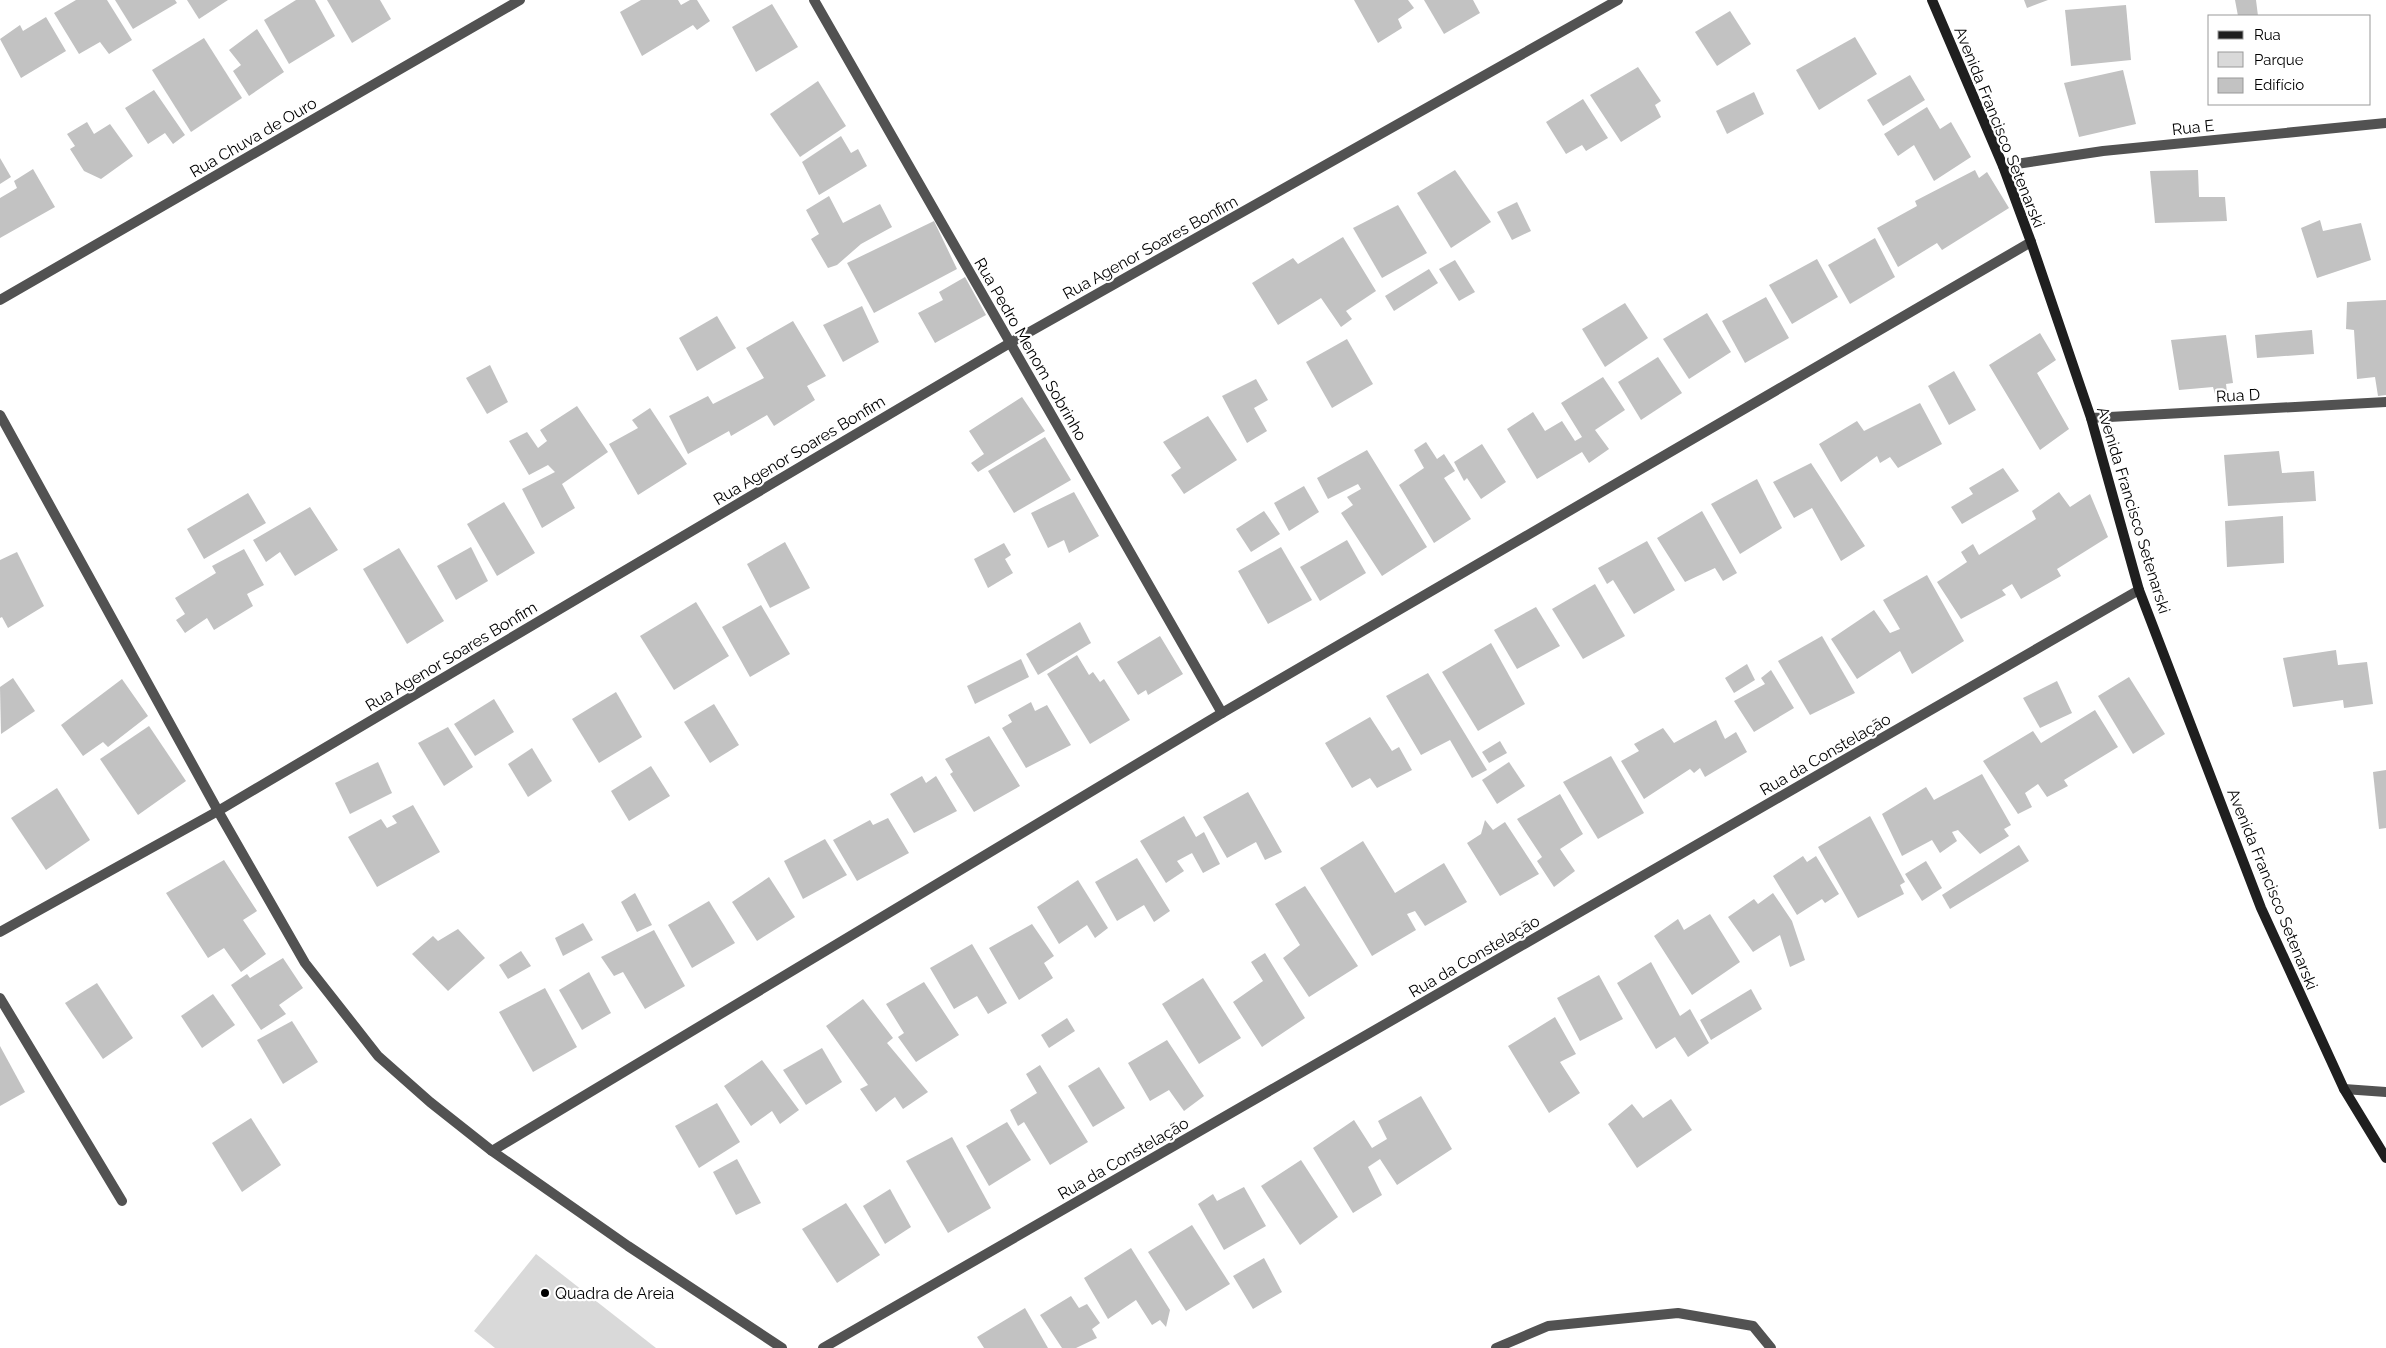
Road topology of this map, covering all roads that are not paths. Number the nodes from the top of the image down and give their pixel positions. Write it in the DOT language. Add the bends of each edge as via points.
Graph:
graph roads {
  1 [pos="520,0"];
  2 [pos="814,0"];
  3 [pos="1618,0"];
  4 [pos="1932,0"];
  5 [pos="2386,123"];
  6 [pos="2003,166"];
  7 [pos="2031,242"];
  8 [pos="0,300"];
  9 [pos="1010,343"];
  10 [pos="2386,402"];
  11 [pos="0,415"];
  12 [pos="2091,418"];
  13 [pos="2139,590"];
  14 [pos="1222,714"];
  15 [pos="218,811"];
  16 [pos="0,932"];
  17 [pos="0,998"];
  18 [pos="2344,1089"];
  19 [pos="2386,1092"];
  20 [pos="492,1151"];
  21 [pos="2386,1158"];
  22 [pos="122,1201"];
  23 [pos="782,1348"];
  24 [pos="823,1348"];
  25 [pos="1496,1348"];
  26 [pos="1771,1348"];
  1 -- 8 [label="street, Rua Chuva de Ouro"];
  2 -- 9 [label="street, Rua Pedro Menom Sobrinho"];
  3 -- 9 [label="street, Rua Agenor Soares Bonfim"];
  4 -- 6 [label="street, Avenida Francisco Setenarski"];
  5 -- 6 [label="street, Rua E" via="2103,151"];
  6 -- 7 [label="street, Avenida Francisco Setenarski"];
  7 -- 12 [label="street, Avenida Francisco Setenarski"];
  7 -- 14 [label="street"];
  9 -- 14 [label="street, Rua Pedro Menom Sobrinho"];
  9 -- 15 [label="street, Rua Agenor Soares Bonfim"];
  10 -- 12 [label="street, Rua D"];
  11 -- 15 [label="street"];
  12 -- 13 [label="street, Avenida Francisco Setenarski"];
  13 -- 18 [label="street, Avenida Francisco Setenarski" via="2261,908"];
  13 -- 24 [label="street, Rua da Constelação"];
  14 -- 20 [label="street"];
  15 -- 16 [label="street, Rua Agenor Soares Bonfim"];
  15 -- 20 [label="street" via="305,963 378,1056"];
  17 -- 22 [label="street"];
  18 -- 19 [label="street"];
  18 -- 21 [label="street, Avenida Francisco Setenarski"];
  20 -- 23 [label="street"];
  25 -- 26 [label="street" via="1548,1326 1678,1313 1753,1326"];
}
